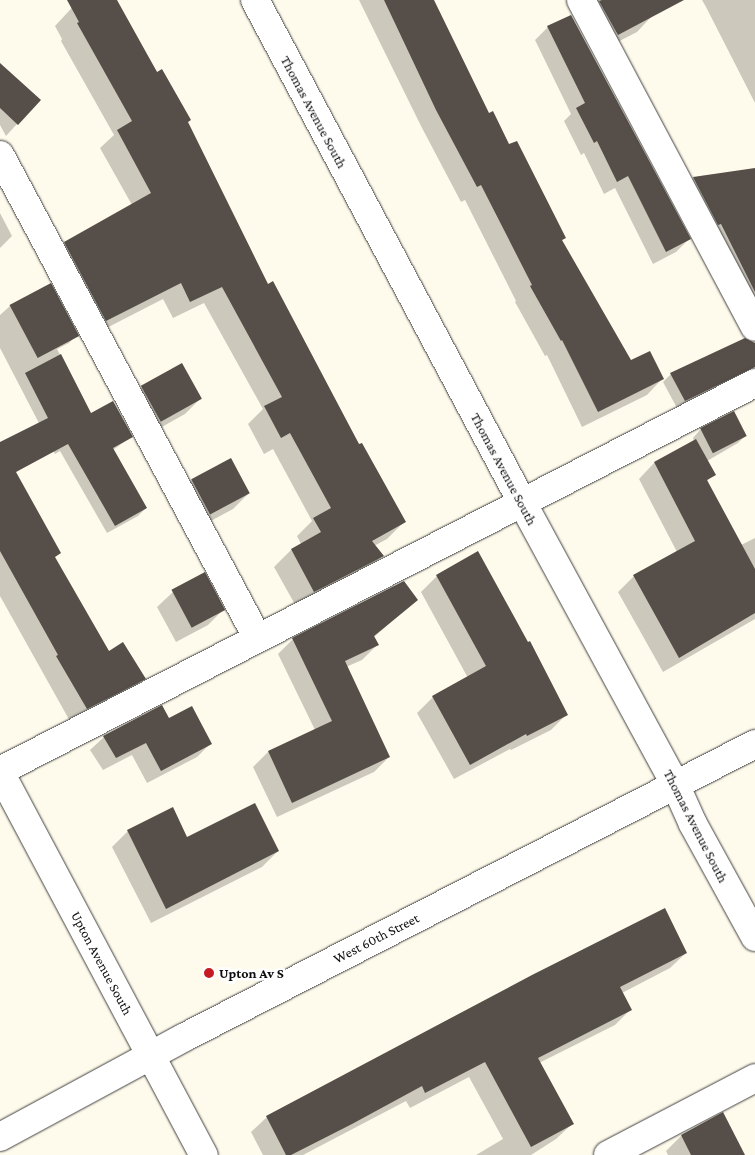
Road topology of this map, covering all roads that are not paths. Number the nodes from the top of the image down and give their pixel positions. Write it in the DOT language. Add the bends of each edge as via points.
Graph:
graph roads {
  1 [pos="255,0"];
  2 [pos="581,0"];
  3 [pos="0,155"];
  4 [pos="755,327"];
  5 [pos="755,383"];
  6 [pos="522,504"];
  7 [pos="258,639"];
  8 [pos="755,744"];
  9 [pos="0,771"];
  10 [pos="675,784"];
  11 [pos="755,937"];
  12 [pos="151,1056"];
  13 [pos="755,1078"];
  14 [pos="0,1137"];
  15 [pos="204,1155"];
  16 [pos="608,1155"];
  1 -- 6 [label="street, Thomas Avenue South"];
  2 -- 4 [label="street"];
  3 -- 7 [label="street"];
  5 -- 6 [label="street"];
  6 -- 7 [label="street"];
  6 -- 10 [label="street, Thomas Avenue South"];
  7 -- 9 [label="street"];
  8 -- 10 [label="street, West 60th Street"];
  9 -- 12 [label="street, Upton Avenue South"];
  10 -- 11 [label="street, Thomas Avenue South" via="693,824"];
  10 -- 12 [label="street, West 60th Street"];
  12 -- 14 [label="street, West 60th Street"];
  12 -- 15 [label="street, Upton Avenue South"];
  13 -- 16 [label="street"];
}
